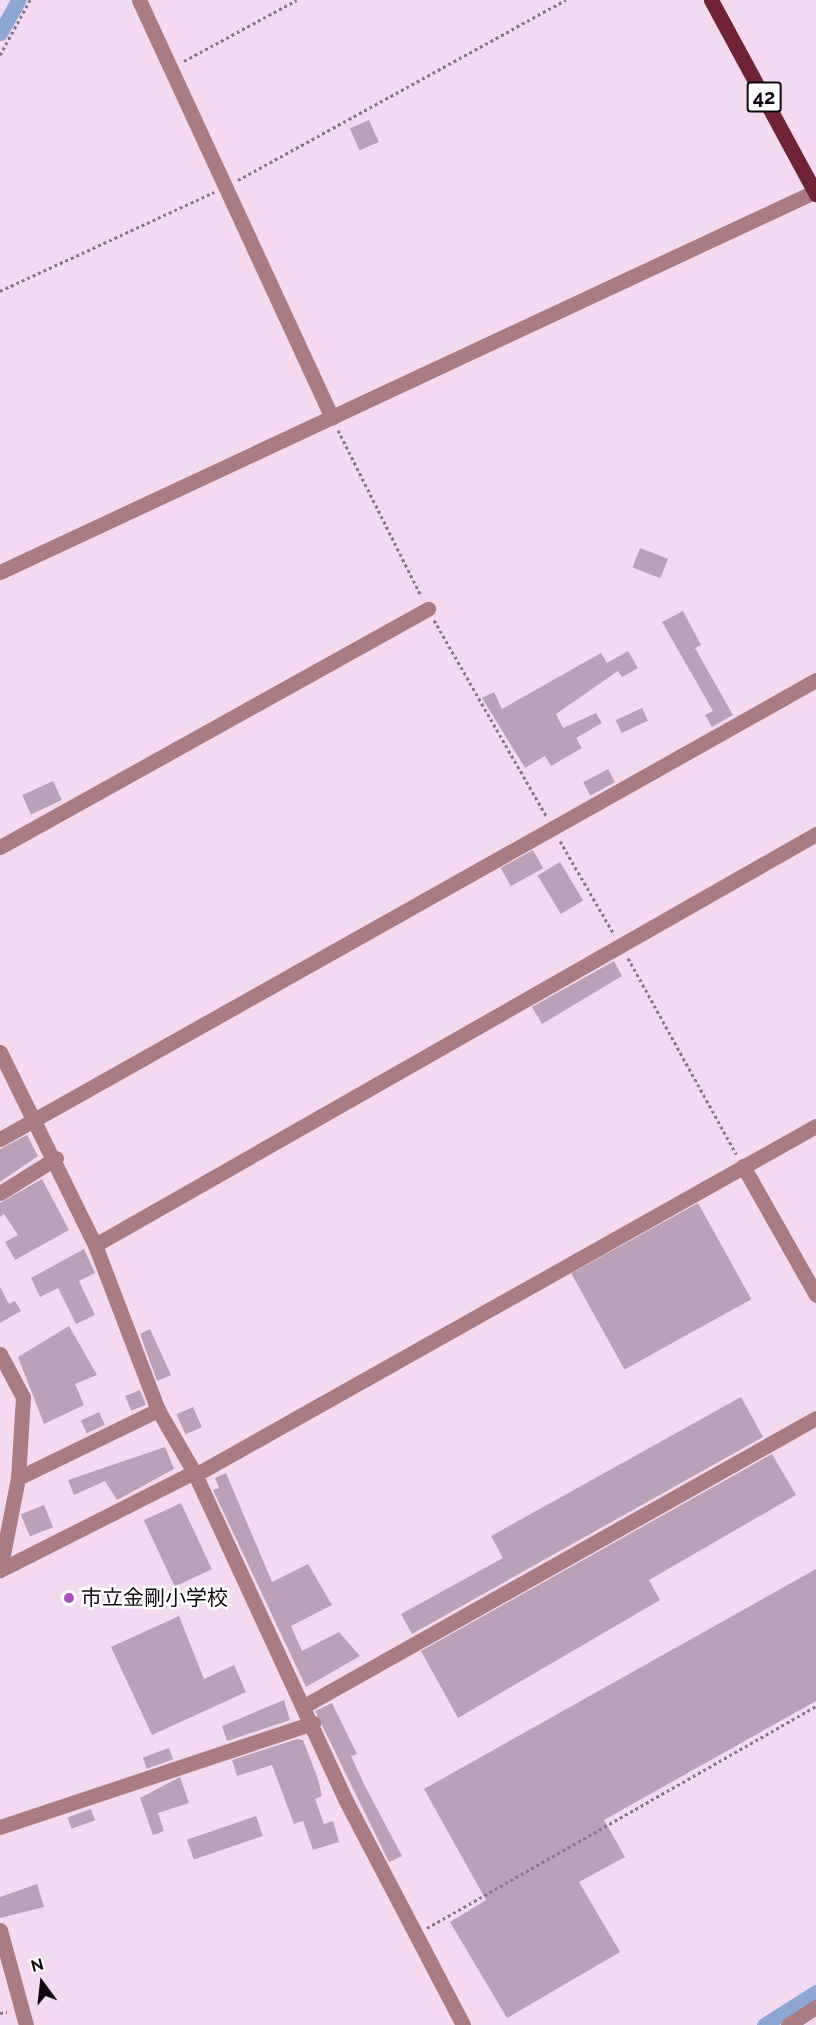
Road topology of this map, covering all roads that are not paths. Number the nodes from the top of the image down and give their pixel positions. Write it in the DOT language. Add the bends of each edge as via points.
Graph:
graph roads {
  1 [pos="139,0"];
  2 [pos="711,0"];
  3 [pos="816,192"];
  4 [pos="332,418"];
  5 [pos="0,572"];
  6 [pos="428,609"];
  7 [pos="816,680"];
  8 [pos="816,834"];
  9 [pos="0,848"];
  10 [pos="0,1052"];
  11 [pos="38,1121"];
  12 [pos="816,1126"];
  13 [pos="0,1139"];
  14 [pos="56,1158"];
  15 [pos="743,1166"];
  16 [pos="0,1193"];
  17 [pos="95,1245"];
  18 [pos="816,1295"];
  19 [pos="0,1354"];
  20 [pos="158,1410"];
  21 [pos="816,1418"];
  22 [pos="195,1474"];
  23 [pos="18,1478"];
  24 [pos="2,1569"];
  25 [pos="304,1706"];
  26 [pos="313,1724"];
  27 [pos="0,1827"];
  28 [pos="0,1930"];
  29 [pos="816,2007"];
  30 [pos="26,2025"];
  31 [pos="463,2025"];
  32 [pos="788,2025"];
  1 -- 4 [label="street"];
  2 -- 3 [label="main road, 42"];
  3 -- 4 [label="street"];
  4 -- 5 [label="street"];
  6 -- 9 [label="street"];
  7 -- 11 [label="street" via="555,832"];
  8 -- 17 [label="street"];
  10 -- 11 [label="street"];
  11 -- 13 [label="street"];
  11 -- 14 [label="street"];
  12 -- 15 [label="street"];
  14 -- 16 [label="street"];
  14 -- 17 [label="street"];
  15 -- 18 [label="street"];
  15 -- 22 [label="street"];
  17 -- 20 [label="street"];
  19 -- 23 [label="street" via="23,1397"];
  20 -- 22 [label="street"];
  20 -- 23 [label="street"];
  21 -- 25 [label="street"];
  22 -- 24 [label="street"];
  22 -- 25 [label="street"];
  23 -- 24 [label="street"];
  25 -- 26 [label="street"];
  26 -- 27 [label="street"];
  26 -- 31 [label="street"];
  28 -- 30 [label="street"];
  29 -- 32 [label="street"];
}
